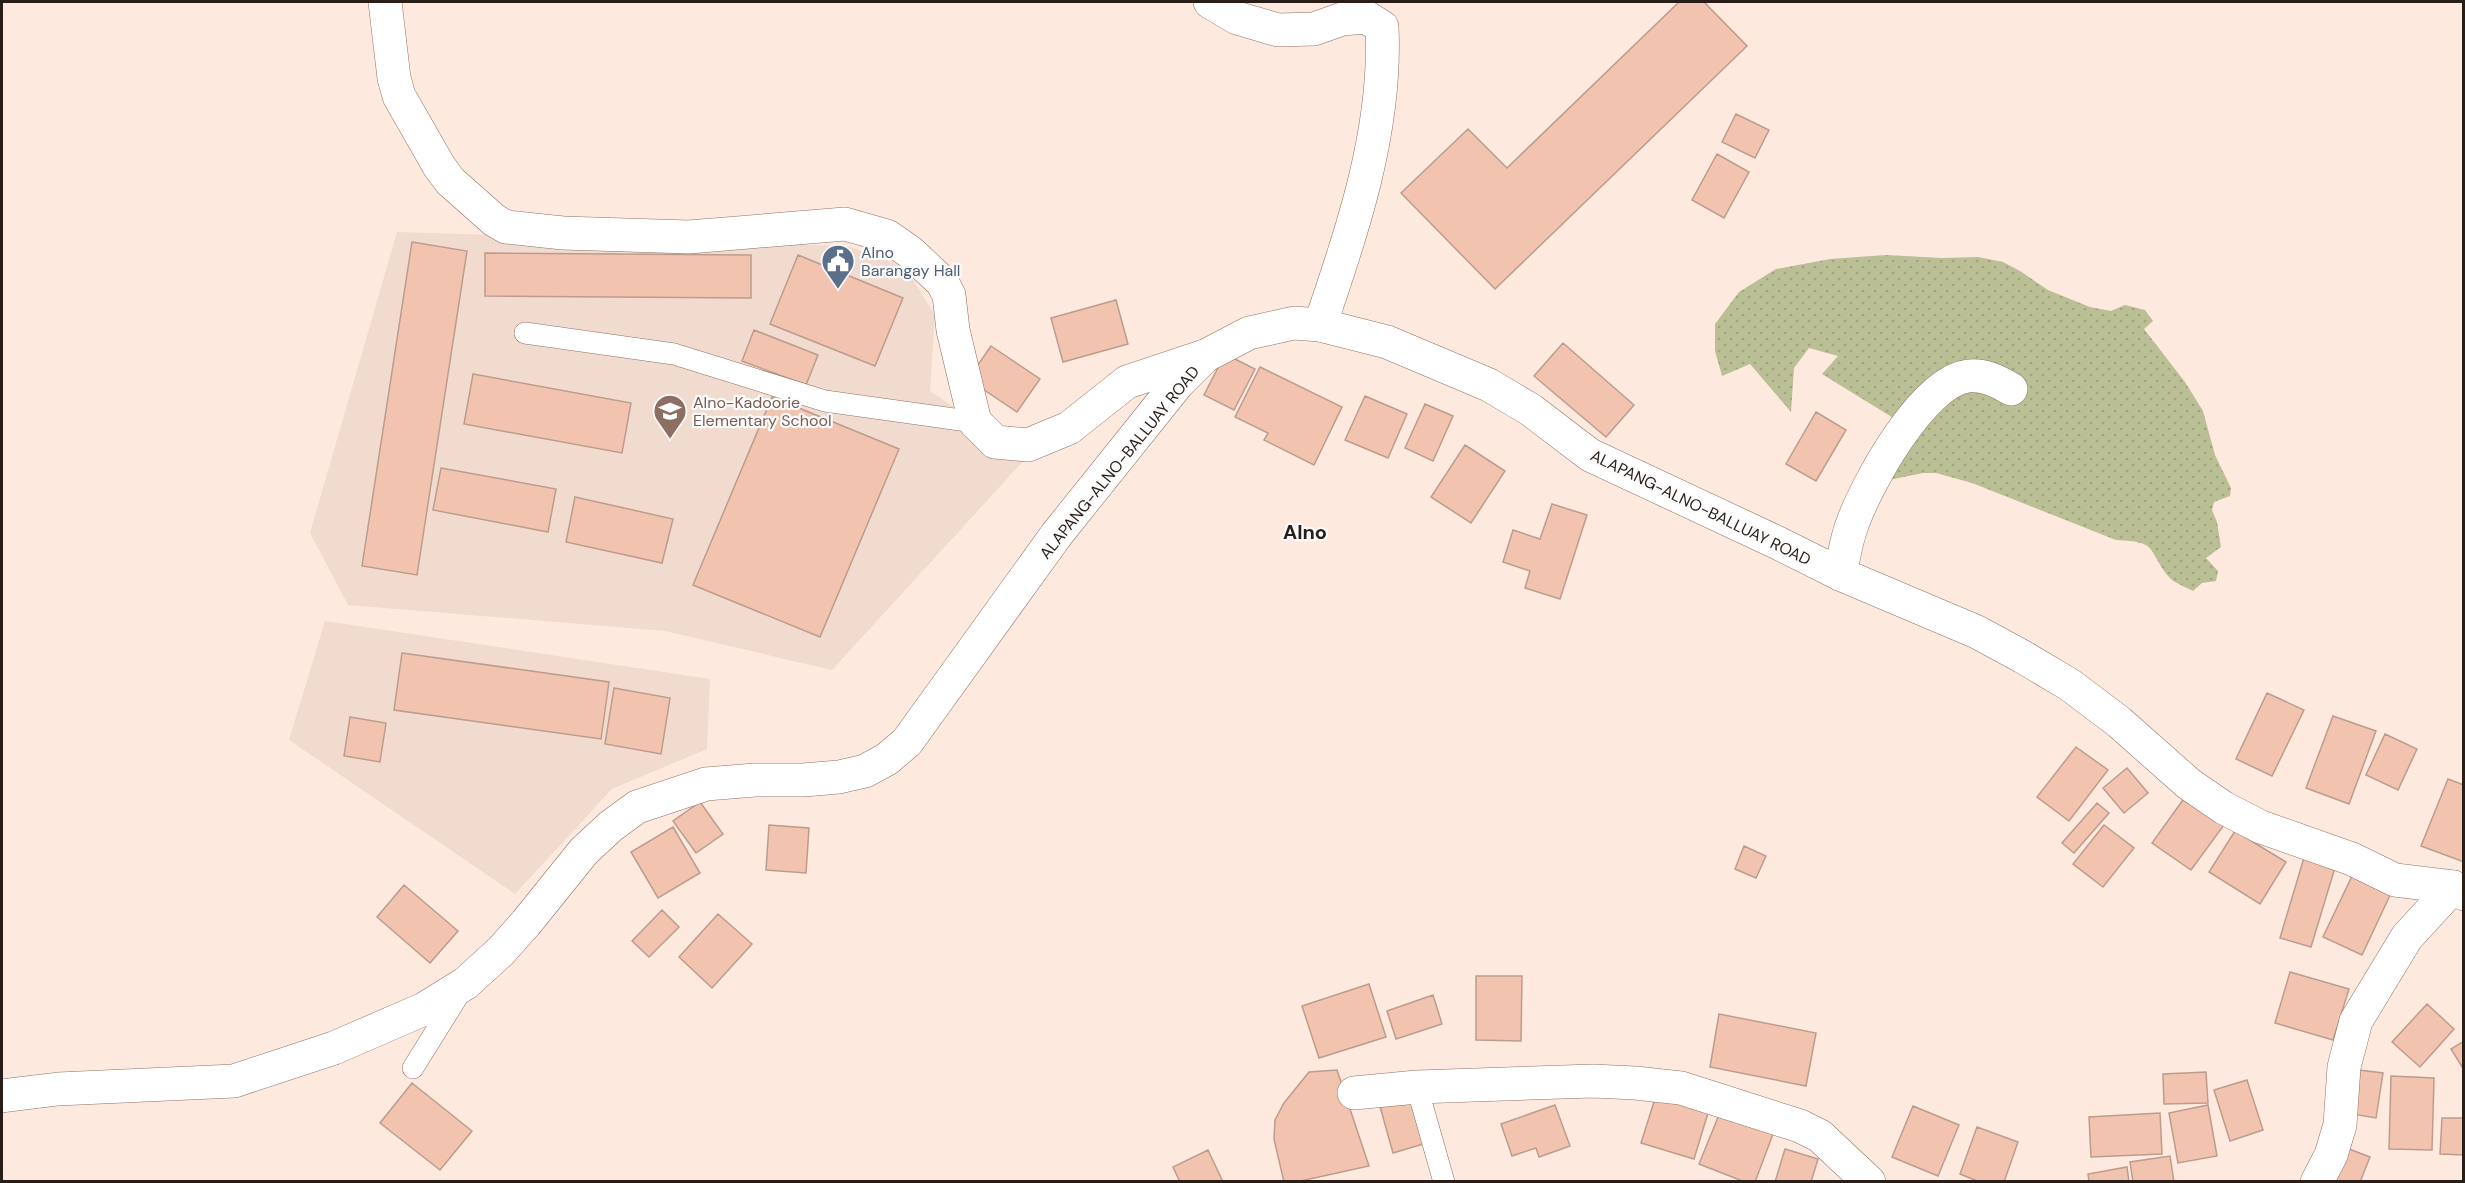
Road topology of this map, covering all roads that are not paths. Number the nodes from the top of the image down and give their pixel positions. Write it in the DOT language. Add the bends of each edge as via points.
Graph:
graph roads {
  1 [pos="385,2"];
  2 [pos="1210,2"];
  3 [pos="1320,325"];
  4 [pos="525,333"];
  5 [pos="1206,356"];
  6 [pos="2011,389"];
  7 [pos="975,422"];
  8 [pos="1840,574"];
  9 [pos="2458,891"];
  10 [pos="466,983"];
  11 [pos="413,1068"];
  12 [pos="1417,1087"];
  13 [pos="1354,1093"];
  14 [pos="2,1096"];
  15 [pos="1444,1182"];
  16 [pos="1869,1182"];
  17 [pos="2317,1182"];
  1 -- 7 [label="main road" via="399,96 450,182 494,220 506,227 563,233 689,237 845,224 887,236 942,282 949,295 953,330"];
  2 -- 3 [label="main road" via="1237,18 1278,30 1314,29 1342,18 1366,17 1382,27 1381,94 1372,141 1351,236"];
  3 -- 5 [label="main road, ALAPANG-ALNO-BALLUAY ROAD" via="1294,323 1249,333"];
  3 -- 8 [label="main road, ALAPANG-ALNO-BALLUAY ROAD" via="1387,342 1489,385 1531,410 1590,454"];
  4 -- 7 [label="lane" via="674,354 825,401"];
  5 -- 7 [label="main road" via="1128,382 1069,428 1028,445 995,442"];
  5 -- 10 [label="main road, ALAPANG-ALNO-BALLUAY ROAD" via="1092,489 907,742 887,759 865,771 839,777 706,784 637,807 584,851 526,924"];
  6 -- 8 [label="main road" via="1987,377 1966,376 1939,390 1922,405 1864,497 1852,525"];
  8 -- 9 [label="main road, ALAPANG-ALNO-BALLUAY ROAD" via="1977,632 2070,685 2120,722 2189,784 2261,827 2352,859 2395,880"];
  9 -- 17 [label="main road" via="2407,937 2356,1020 2344,1066 2340,1125"];
  10 -- 11 [label="lane"];
  10 -- 14 [label="main road, ALAPANG-ALNO-BALLUAY ROAD" via="424,1009 334,1048 234,1081 58,1089"];
  12 -- 13 [label="main road"];
  12 -- 15 [label="lane"];
  12 -- 16 [label="main road" via="1593,1082 1681,1088 1820,1136"];
}
